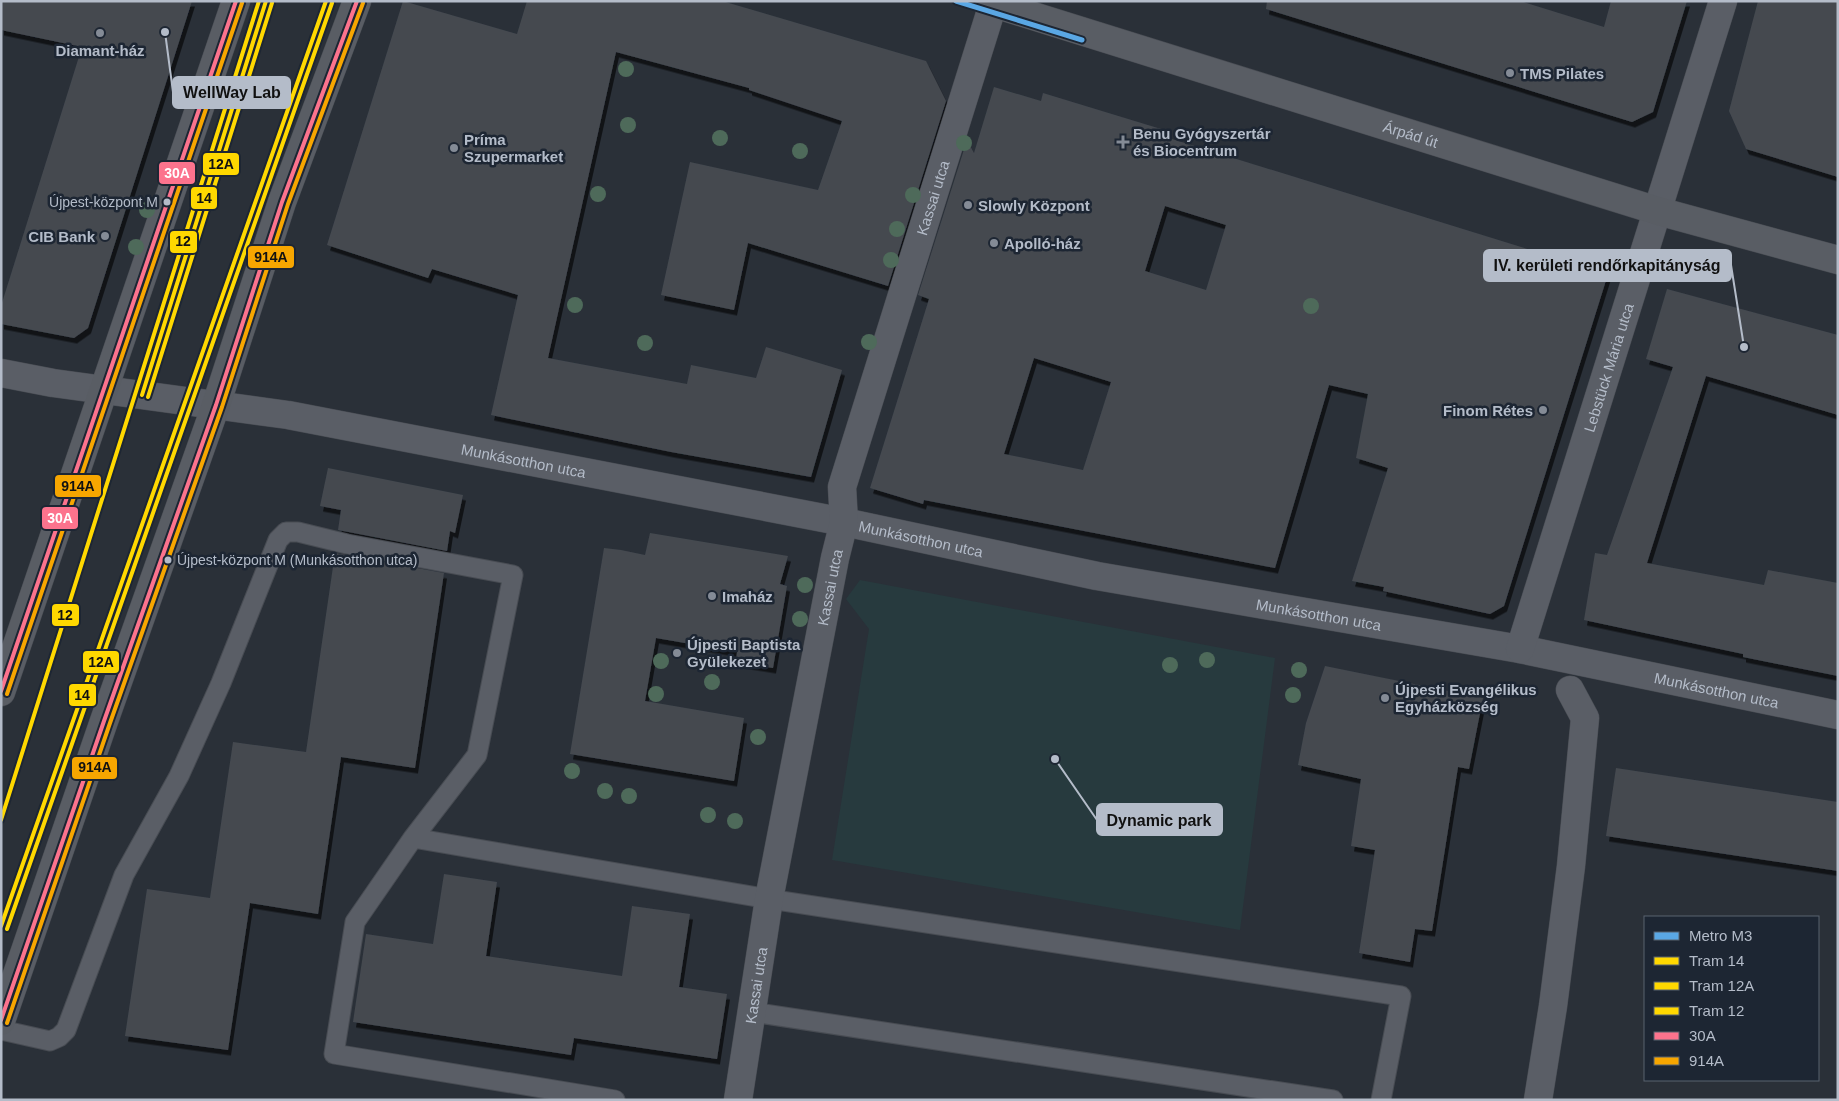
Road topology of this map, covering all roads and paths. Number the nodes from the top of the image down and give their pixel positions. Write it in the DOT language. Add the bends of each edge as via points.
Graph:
graph roads {
  1 [pos="236,1"];
  2 [pos="357,1"];
  3 [pos="1723,1"];
  4 [pos="991,2"];
  5 [pos="1658,211"];
  6 [pos="1838,260"];
  7 [pos="1,373"];
  8 [pos="104,390"];
  9 [pos="216,405"];
  10 [pos="844,522"];
  11 [pos="1520,648"];
  12 [pos="1570,690"];
  13 [pos="1,692"];
  14 [pos="1838,716"];
  15 [pos="413,838"];
  16 [pos="769,899"];
  17 [pos="752,1012"];
  18 [pos="1,1021"];
  19 [pos="1,1030"];
  20 [pos="615,1100"];
  21 [pos="738,1100"];
  22 [pos="1333,1100"];
  23 [pos="1381,1100"];
  24 [pos="1538,1100"];
  1 -- 8 [label="main road"];
  2 -- 9 [label="main road" via="282,202"];
  3 -- 5 [label="street, Lebstück Mária utca"];
  4 -- 5 [label="main road, Árpád út"];
  4 -- 10 [label="street, Kassai utca" via="842,487"];
  5 -- 6 [label="main road, Árpád út"];
  5 -- 11 [label="street, Lebstück Mária utca"];
  7 -- 8 [label="street, Munkásotthon utca"];
  8 -- 9 [label="street, Munkásotthon utca"];
  8 -- 13 [label="main road"];
  9 -- 10 [label="street, Munkásotthon utca"];
  9 -- 18 [label="main road"];
  10 -- 11 [label="street, Munkásotthon utca" via="1097,576"];
  10 -- 16 [label="street, Kassai utca"];
  11 -- 14 [label="street, Munkásotthon utca"];
  12 -- 24 [label="street" via="1586,718 1571,866"];
  15 -- 16 [label="lane"];
  15 -- 19 [label="lane" via="477,755 513,576 286,532 278,540 222,683 179,776 124,874 66,1030 50,1042"];
  15 -- 20 [label="lane" via="355,922 334,1054"];
  16 -- 17 [label="street, Kassai utca"];
  16 -- 23 [label="lane" via="1400,996"];
  17 -- 21 [label="street, Kassai utca"];
  17 -- 22 [label="lane"];
}
